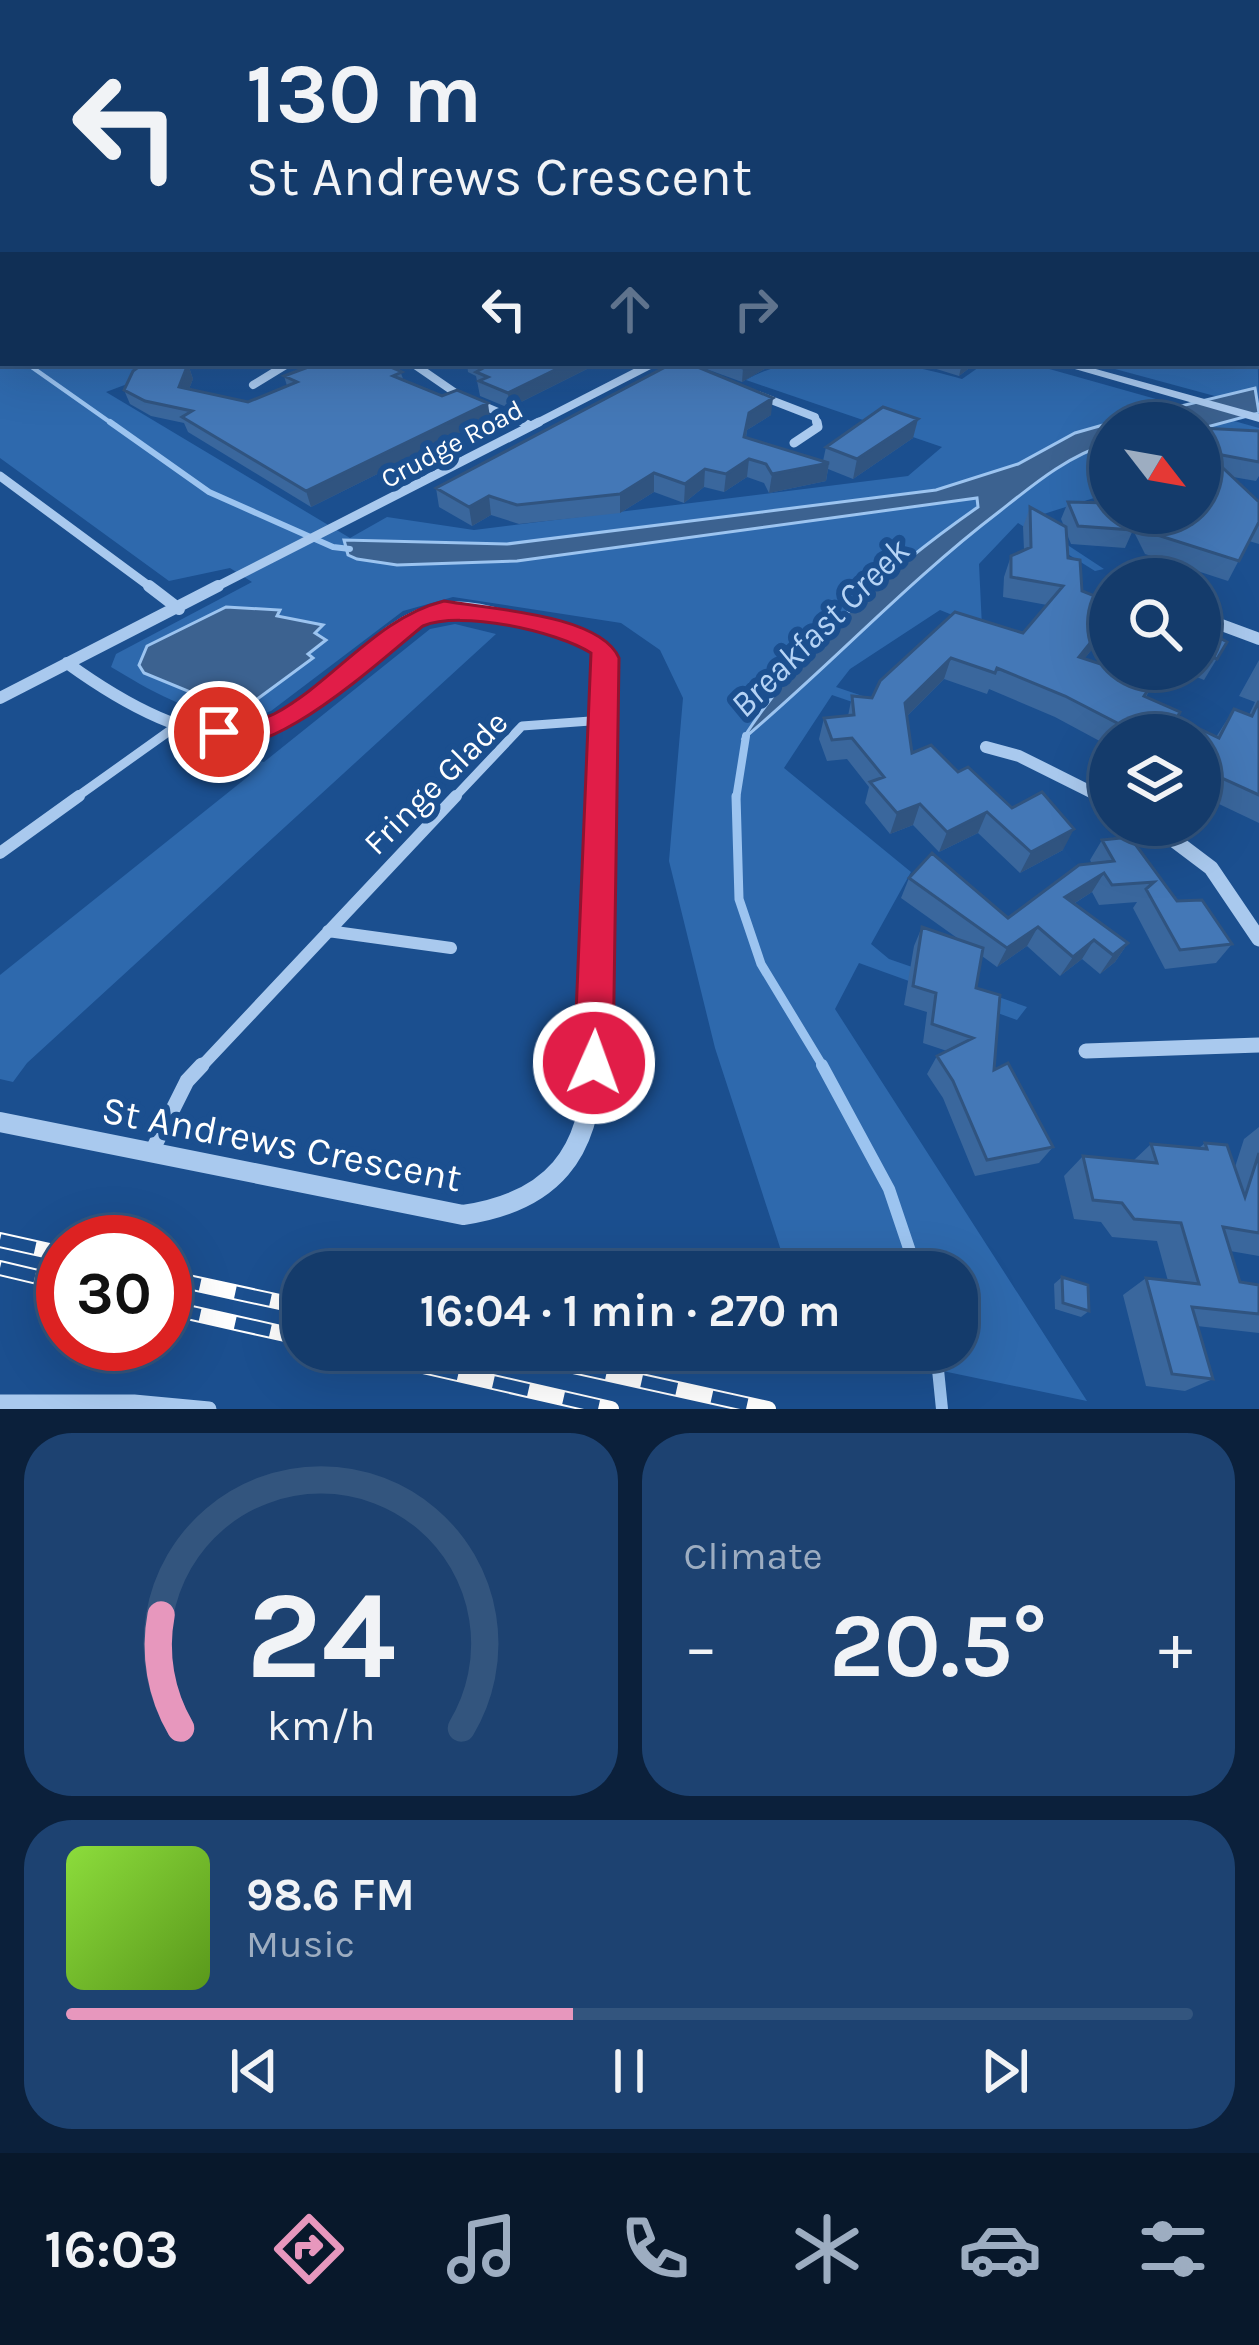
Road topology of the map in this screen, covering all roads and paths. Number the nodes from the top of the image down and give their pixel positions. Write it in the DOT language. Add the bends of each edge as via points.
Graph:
graph roads {
  1 [pos="284,366"];
  2 [pos="416,366"];
  3 [pos="648,366"];
  4 [pos="1071,366"];
  5 [pos="253,386"];
  6 [pos="749,392"];
  7 [pos="1256,417"];
  8 [pos="531,426"];
  9 [pos="794,443"];
  10 [pos="2,480"];
  11 [pos="179,609"];
  12 [pos="1221,625"];
  13 [pos="1259,639"];
  14 [pos="67,663"];
  15 [pos="0,698"];
  16 [pos="604,720"];
  17 [pos="182,722"];
  18 [pos="986,746"];
  19 [pos="1089,791"];
  20 [pos="1182,846"];
  21 [pos="0,854"];
  22 [pos="328,932"];
  23 [pos="1259,939"];
  24 [pos="451,948"];
  25 [pos="1259,1045"];
  26 [pos="1086,1051"];
  27 [pos="0,1122"];
  28 [pos="151,1152"];
  29 [pos="0,1402"];
  30 [pos="209,1409"];
  1 -- 5 [label="street"];
  2 -- 8 [label="street" via="460,396"];
  3 -- 8 [label="street, Crudge Road"];
  4 -- 7 [label="street"];
  6 -- 9 [label="street" via="815,417 818,427"];
  8 -- 11 [label="street, Crudge Road"];
  10 -- 11 [label="street"];
  11 -- 14 [label="street, Crudge Road"];
  12 -- 13 [label="street"];
  14 -- 15 [label="street, Crudge Road"];
  14 -- 17 [label="street, St Andrews Crescent" via="129,702"];
  16 -- 17 [label="street, St Andrews Crescent" via="606,658 590,639 444,608 414,620 268,729 234,735"];
  16 -- 22 [label="lane, Fringe Glade" via="522,726"];
  16 -- 28 [label="street, St Andrews Crescent" via="592,1106 560,1173 502,1212 463,1215"];
  17 -- 21 [label="lane"];
  18 -- 19 [label="street"];
  20 -- 23 [label="street" via="1211,868"];
  22 -- 24 [label="lane"];
  22 -- 28 [label="lane, Fringe Glade" via="187,1081"];
  25 -- 26 [label="street"];
  27 -- 28 [label="street, St Andrews Crescent"];
  29 -- 30 [label="lane"];
}
